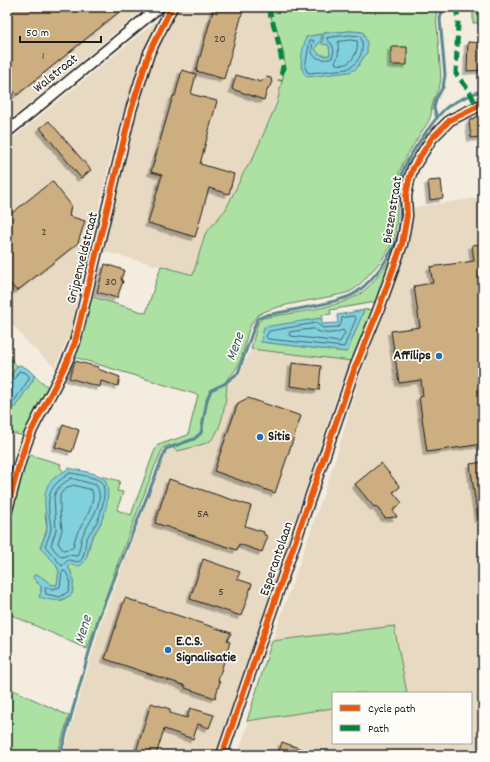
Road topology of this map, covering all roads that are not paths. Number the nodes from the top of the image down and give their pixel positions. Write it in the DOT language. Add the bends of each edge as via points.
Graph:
graph roads {
  1 [pos="159,7"];
  2 [pos="172,7"];
  3 [pos="483,104"];
  4 [pos="7,132"];
  5 [pos="354,370"];
  6 [pos="7,510"];
  7 [pos="222,755"];
  1 -- 4 [label="street, Walstraat"];
  2 -- 6 [label="street, Grijpenveldstraat" via="149,53 131,110 75,342 64,371 24,449"];
  3 -- 5 [label="street, Biezenstraat" via="450,120 432,138 413,168 406,196 407,216 402,244"];
  5 -- 7 [label="street, Esperantolaan"];
}
